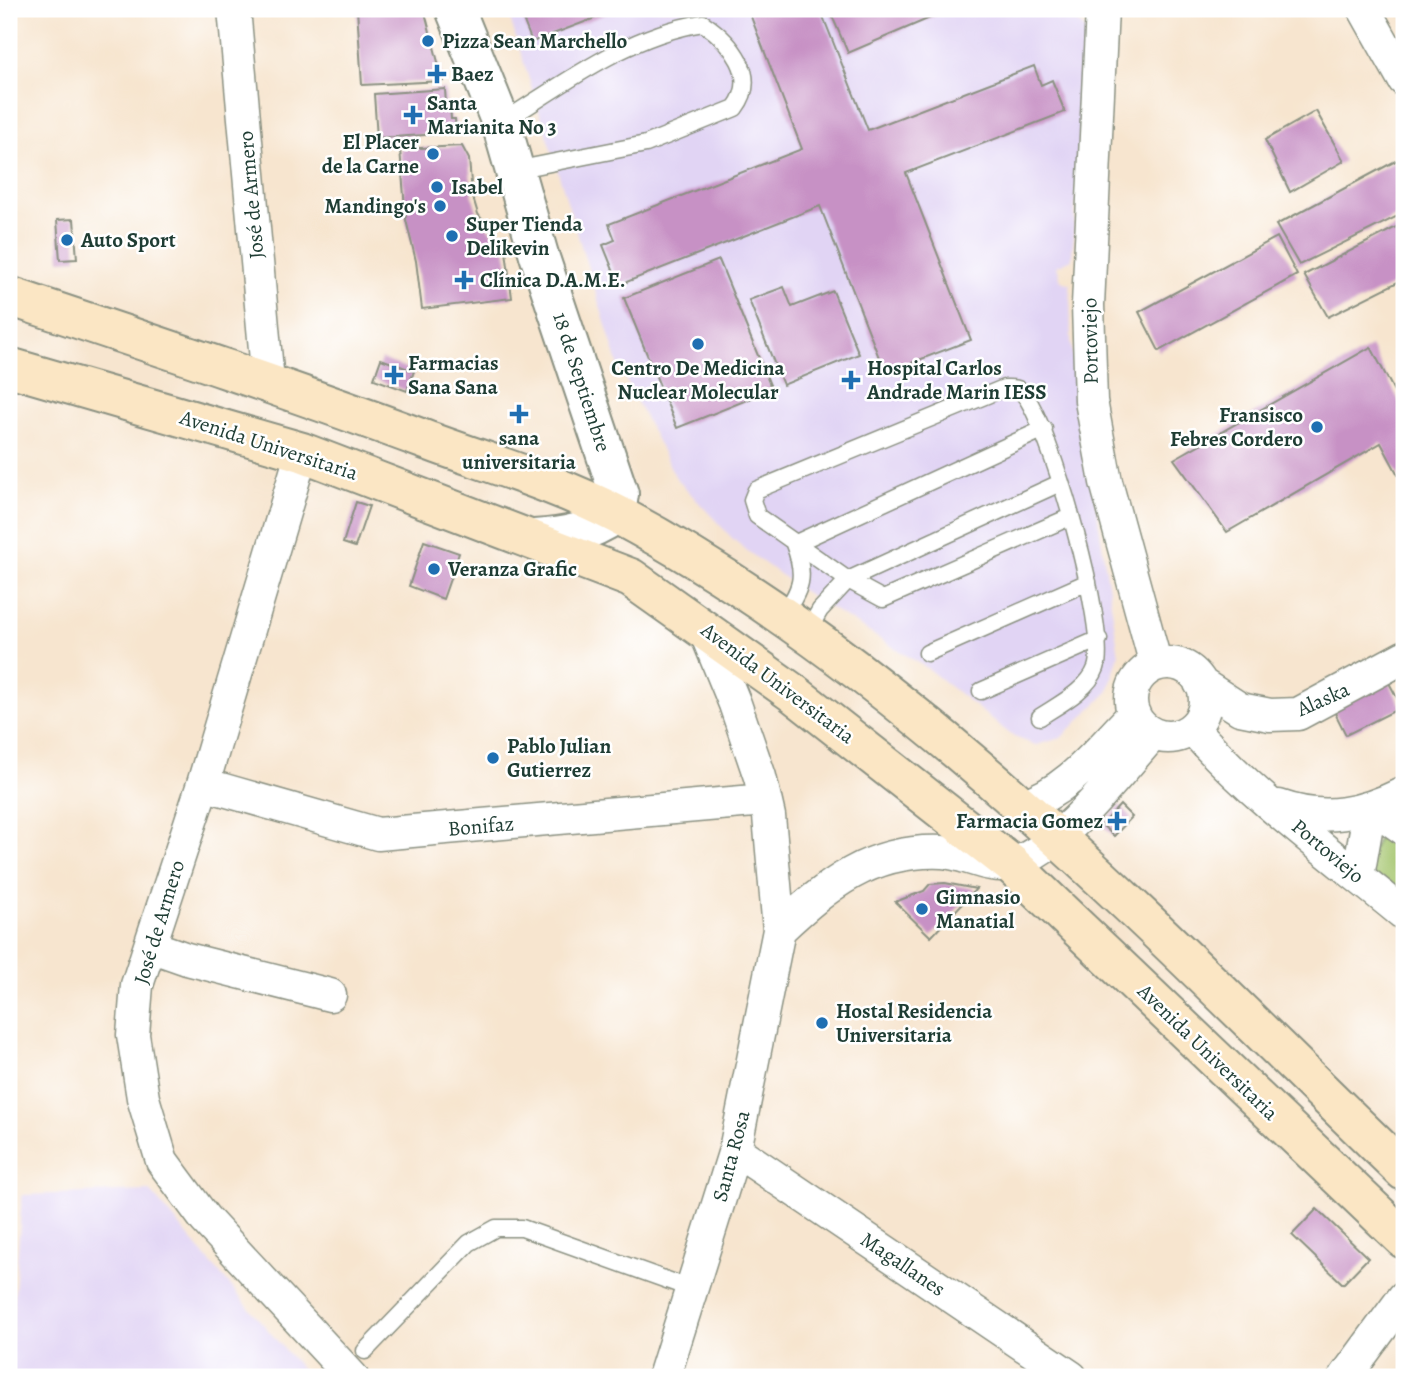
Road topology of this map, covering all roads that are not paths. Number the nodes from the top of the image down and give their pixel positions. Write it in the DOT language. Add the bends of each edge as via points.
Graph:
graph roads {
  1 [pos="234,9"];
  2 [pos="455,9"];
  3 [pos="1102,9"];
  4 [pos="1364,9"];
  5 [pos="1404,80"];
  6 [pos="501,123"];
  7 [pos="515,170"];
  8 [pos="9,296"];
  9 [pos="9,367"];
  10 [pos="268,382"];
  11 [pos="1044,429"];
  12 [pos="302,452"];
  13 [pos="1060,483"];
  14 [pos="616,514"];
  15 [pos="1069,517"];
  16 [pos="534,539"];
  17 [pos="793,544"];
  18 [pos="848,580"];
  19 [pos="1088,582"];
  20 [pos="794,625"];
  21 [pos="703,626"];
  22 [pos="1098,639"];
  23 [pos="927,653"];
  24 [pos="1404,657"];
  25 [pos="1156,665"];
  26 [pos="1200,683"];
  27 [pos="981,691"];
  28 [pos="1040,717"];
  29 [pos="1143,724"];
  30 [pos="1192,728"];
  31 [pos="203,784"];
  32 [pos="1404,793"];
  33 [pos="765,800"];
  34 [pos="1271,803"];
  35 [pos="1020,806"];
  36 [pos="1374,808"];
  37 [pos="1404,830"];
  38 [pos="1058,838"];
  39 [pos="1011,864"];
  40 [pos="1358,876"];
  41 [pos="1404,914"];
  42 [pos="779,930"];
  43 [pos="150,946"];
  44 [pos="330,995"];
  45 [pos="736,1150"];
  46 [pos="1404,1171"];
  47 [pos="1404,1239"];
  48 [pos="692,1289"];
  49 [pos="1404,1297"];
  50 [pos="359,1364"];
  51 [pos="664,1377"];
  52 [pos="1071,1377"];
  53 [pos="1345,1377"];
  1 -- 10 [label="street, José de Armero"];
  2 -- 6 [label="street, 18 de Septiembre"];
  3 -- 25 [label="street, Portoviejo" via="1088,305 1091,401 1105,482"];
  4 -- 5 [label="street"];
  6 -- 7 [label="street, 18 de Septiembre"];
  6 -- 7 [label="lane" via="607,55 684,26 703,23 732,48 742,65 746,86 735,108 646,144"];
  7 -- 14 [label="street, 18 de Septiembre" via="619,494"];
  8 -- 10 [label="main road"];
  9 -- 12 [label="main road, Avenida Universitaria"];
  10 -- 14 [label="main road"];
  11 -- 13 [label="lane"];
  11 -- 17 [label="lane"];
  11 -- 17 [label="lane" via="1023,393 1004,388 756,490 752,500 757,516"];
  12 -- 16 [label="main road, Avenida Universitaria"];
  12 -- 31 [label="street, José de Armero"];
  13 -- 15 [label="lane"];
  13 -- 18 [label="lane"];
  14 -- 16 [label="street" via="594,529 568,537"];
  14 -- 20 [label="main road"];
  15 -- 18 [label="lane" via="883,599"];
  15 -- 19 [label="lane"];
  16 -- 21 [label="main road, Avenida Universitaria" via="631,578"];
  17 -- 18 [label="lane"];
  17 -- 20 [label="lane" via="802,566"];
  18 -- 20 [label="lane" via="820,610"];
  19 -- 22 [label="lane"];
  19 -- 23 [label="lane"];
  20 -- 35 [label="main road" via="859,671"];
  21 -- 33 [label="street, Santa Rosa" via="735,704"];
  21 -- 39 [label="main road, Avenida Universitaria"];
  22 -- 27 [label="lane"];
  22 -- 28 [label="lane" via="1096,669 1085,684"];
  24 -- 26 [label="street, Alaska" via="1298,714 1240,709"];
  25 -- 26 [label="street" via="1181,666"];
  25 -- 29 [label="street" via="1146,670 1132,690"];
  26 -- 30 [label="street" via="1204,707"];
  29 -- 30 [label="street" via="1174,737"];
  29 -- 35 [label="street" via="1060,788"];
  29 -- 38 [label="street"];
  30 -- 34 [label="street, Portoviejo"];
  31 -- 33 [label="street, Bonifaz" via="378,834"];
  31 -- 43 [label="street, José de Armero"];
  32 -- 36 [label="street"];
  33 -- 42 [label="street, Santa Rosa"];
  34 -- 36 [label="street" via="1322,816"];
  34 -- 40 [label="street, Portoviejo"];
  35 -- 38 [label="main road"];
  36 -- 37 [label="street"];
  36 -- 40 [label="street"];
  38 -- 39 [label="street"];
  38 -- 46 [label="main road"];
  39 -- 42 [label="street" via="983,863 941,852 896,857 853,871 826,887"];
  39 -- 47 [label="main road, Avenida Universitaria"];
  40 -- 41 [label="street, Portoviejo"];
  42 -- 45 [label="street, Santa Rosa"];
  43 -- 44 [label="street"];
  43 -- 50 [label="street, José de Armero" via="137,985 133,1035 143,1098 162,1161 205,1219"];
  45 -- 48 [label="street, Santa Rosa"];
  45 -- 52 [label="street, Magallanes"];
  48 -- 50 [label="lane" via="522,1228 496,1228 469,1243"];
  48 -- 51 [label="street, Santa Rosa"];
  49 -- 53 [label="street"];
}
